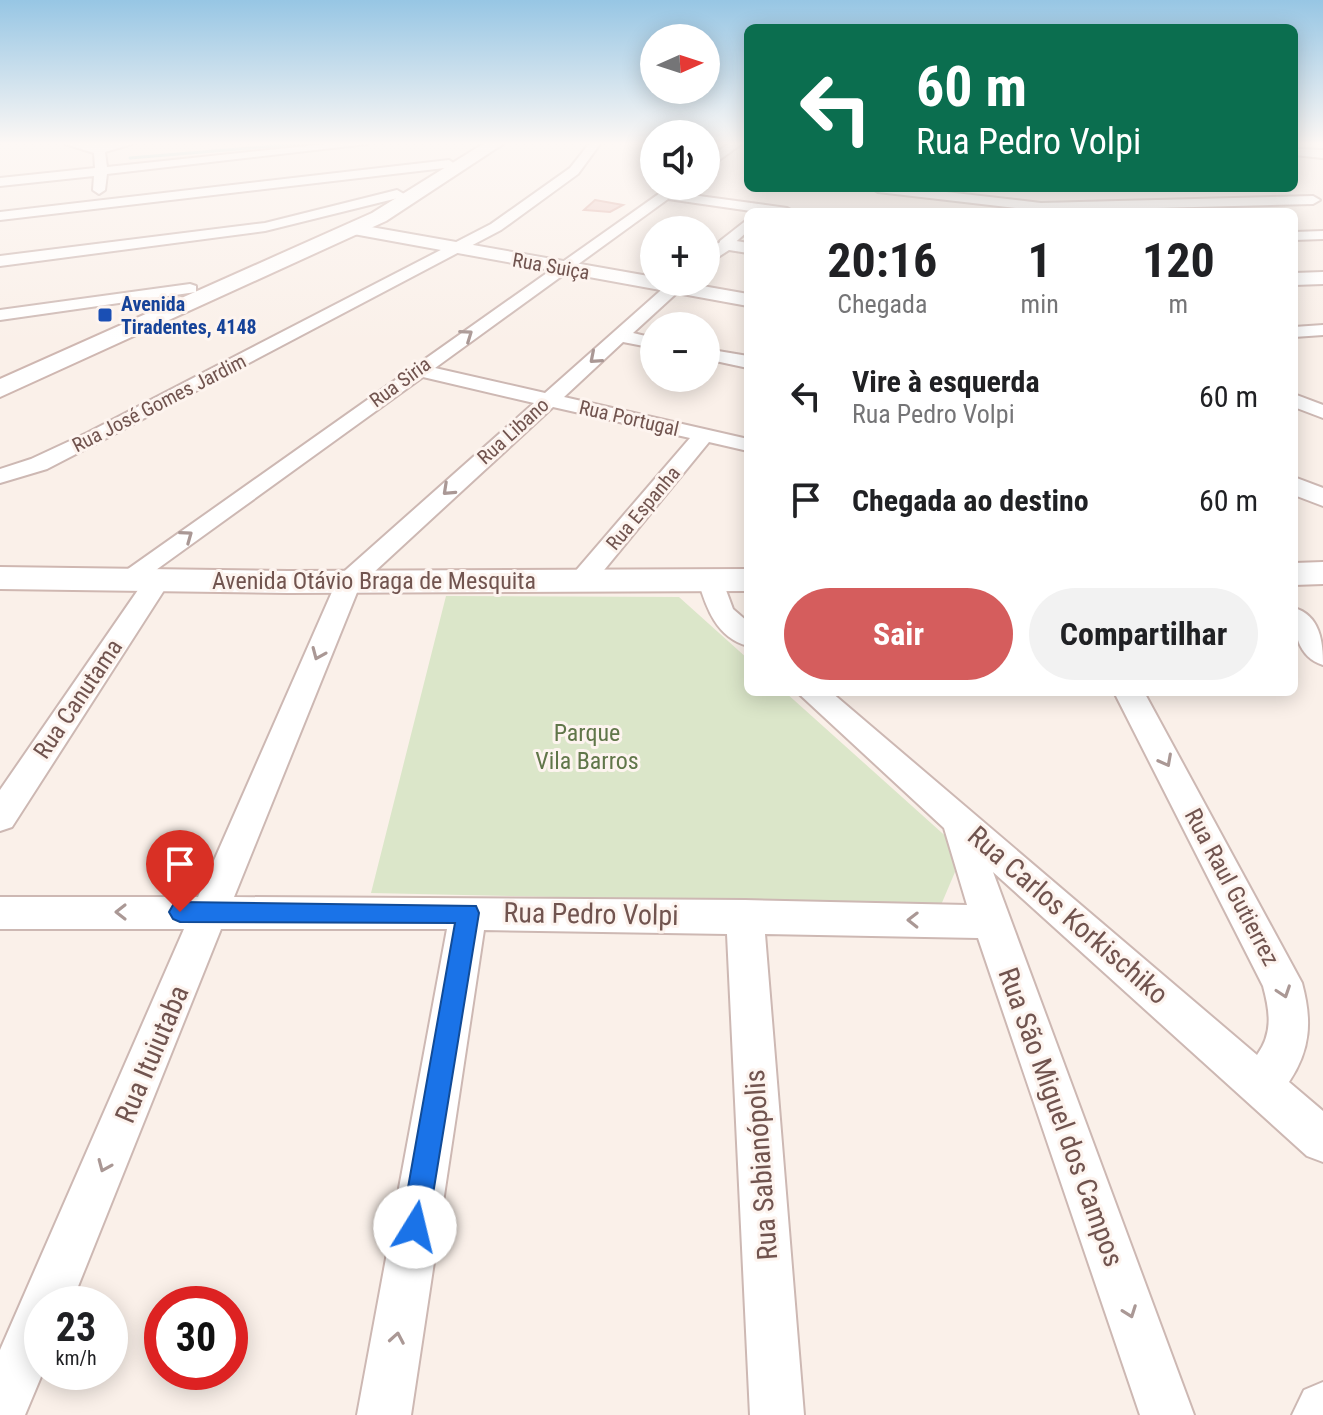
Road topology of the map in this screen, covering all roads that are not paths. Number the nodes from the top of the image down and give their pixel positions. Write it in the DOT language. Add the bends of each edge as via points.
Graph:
graph roads {
  1 [pos="49,210"];
  2 [pos="333,210"];
  3 [pos="368,210"];
  4 [pos="370,210"];
  5 [pos="521,210"];
  6 [pos="644,210"];
  7 [pos="0,216"];
  8 [pos="265,227"];
  9 [pos="744,227"];
  10 [pos="323,235"];
  11 [pos="1323,235"];
  12 [pos="1298,236"];
  13 [pos="725,244"];
  14 [pos="744,247"];
  15 [pos="720,248"];
  16 [pos="455,249"];
  17 [pos="0,261"];
  18 [pos="563,268"];
  19 [pos="1323,278"];
  20 [pos="640,279"];
  21 [pos="1298,279"];
  22 [pos="190,289"];
  23 [pos="720,294"];
  24 [pos="664,296"];
  25 [pos="744,299"];
  26 [pos="105,300"];
  27 [pos="149,307"];
  28 [pos="0,315"];
  29 [pos="1323,330"];
  30 [pos="1298,332"];
  31 [pos="619,336"];
  32 [pos="640,340"];
  33 [pos="720,357"];
  34 [pos="744,361"];
  35 [pos="417,370"];
  36 [pos="0,374"];
  37 [pos="0,389"];
  38 [pos="1323,396"];
  39 [pos="547,399"];
  40 [pos="1298,399"];
  41 [pos="1298,401"];
  42 [pos="1323,412"];
  43 [pos="704,435"];
  44 [pos="744,444"];
  45 [pos="0,476"];
  46 [pos="1298,487"];
  47 [pos="1323,498"];
  48 [pos="1323,573"];
  49 [pos="1298,574"];
  50 [pos="0,578"];
  51 [pos="582,580"];
  52 [pos="711,580"];
  53 [pos="744,580"];
  54 [pos="140,581"];
  55 [pos="348,582"];
  56 [pos="1298,622"];
  57 [pos="744,633"];
  58 [pos="1323,655"];
  59 [pos="817,696"];
  60 [pos="1131,696"];
  61 [pos="0,817"];
  62 [pos="958,819"];
  63 [pos="0,913"];
  64 [pos="209,913"];
  65 [pos="468,913"];
  66 [pos="745,916"];
  67 [pos="991,922"];
  68 [pos="1260,1084"];
  69 [pos="1323,1140"];
  70 [pos="54,1286"];
  71 [pos="24,1355"];
  72 [pos="1323,1409"];
  73 [pos="0,1412"];
  74 [pos="384,1415"];
  75 [pos="777,1415"];
  76 [pos="1167,1415"];
  77 [pos="1319,1415"];
  1 -- 7 [label="street"];
  2 -- 8 [label="street"];
  3 -- 10 [label="main road"];
  4 -- 10 [label="main road"];
  5 -- 16 [label="street, Rua José Gomes Jardim"];
  6 -- 18 [label="street, Rua Siria"];
  8 -- 10 [label="street"];
  8 -- 17 [label="street"];
  9 -- 13 [label="street"];
  10 -- 16 [label="street, Rua Suiça"];
  10 -- 22 [label="main road"];
  10 -- 37 [label="main road"];
  11 -- 12 [label="street"];
  13 -- 14 [label="street"];
  13 -- 15 [label="street"];
  16 -- 18 [label="street, Rua Suiça"];
  16 -- 45 [label="street, Rua José Gomes Jardim" via="94,437"];
  18 -- 20 [label="street, Rua Suiça"];
  35 -- 18 [label="street, Rua Siria, one-way"];
  19 -- 21 [label="street"];
  22 -- 26 [label="street"];
  22 -- 27 [label="main road"];
  23 -- 25 [label="street, Rua Suiça"];
  24 -- 31 [label="street, Rua Libano"];
  26 -- 27 [label="street"];
  26 -- 28 [label="street"];
  27 -- 36 [label="main road"];
  29 -- 30 [label="street"];
  31 -- 32 [label="street"];
  31 -- 39 [label="street, Rua Libano, one-way"];
  33 -- 34 [label="street"];
  35 -- 39 [label="street, Rua Portugal"];
  54 -- 35 [label="street, Rua Siria, one-way"];
  38 -- 40 [label="street"];
  39 -- 43 [label="street, Rua Portugal"];
  39 -- 55 [label="street, Rua Libano, one-way"];
  41 -- 42 [label="street"];
  43 -- 44 [label="street, Rua Portugal"];
  43 -- 51 [label="street, Rua Espanha"];
  46 -- 47 [label="street"];
  48 -- 49 [label="main road"];
  50 -- 54 [label="main road, Avenida Otávio Braga de Mesquita"];
  51 -- 52 [label="main road, Avenida Otávio Braga de Mesquita"];
  51 -- 55 [label="main road, Avenida Otávio Braga de Mesquita"];
  52 -- 53 [label="main road, Avenida Otávio Braga de Mesquita"];
  52 -- 57 [label="street" via="721,613"];
  54 -- 55 [label="main road, Avenida Otávio Braga de Mesquita"];
  54 -- 61 [label="street, Rua Canutama"];
  55 -- 64 [label="street, Rua Ituiutaba, one-way"];
  56 -- 58 [label="street"];
  59 -- 62 [label="street, Rua Carlos Korkischiko"];
  60 -- 68 [label="street, Rua Raul Gutierrez, one-way" via="1282,983 1290,1008 1290,1037 1282,1059"];
  62 -- 67 [label="street, Rua São Miguel dos Campos"];
  62 -- 68 [label="street, Rua Carlos Korkischiko"];
  64 -- 63 [label="street, Rua Pedro Volpi, one-way"];
  64 -- 65 [label="street, Rua Pedro Volpi"];
  64 -- 70 [label="street, Rua Ituiutaba, one-way"];
  65 -- 66 [label="street, Rua Pedro Volpi"];
  74 -- 65 [label="street, one-way"];
  67 -- 66 [label="street, Rua Pedro Volpi, one-way"];
  66 -- 75 [label="street, Rua Sabianópolis"];
  67 -- 76 [label="street, Rua São Miguel dos Campos, one-way"];
  68 -- 69 [label="street, Rua Carlos Korkischiko"];
  71 -- 73 [label="street"];
  72 -- 77 [label="street"];
}
